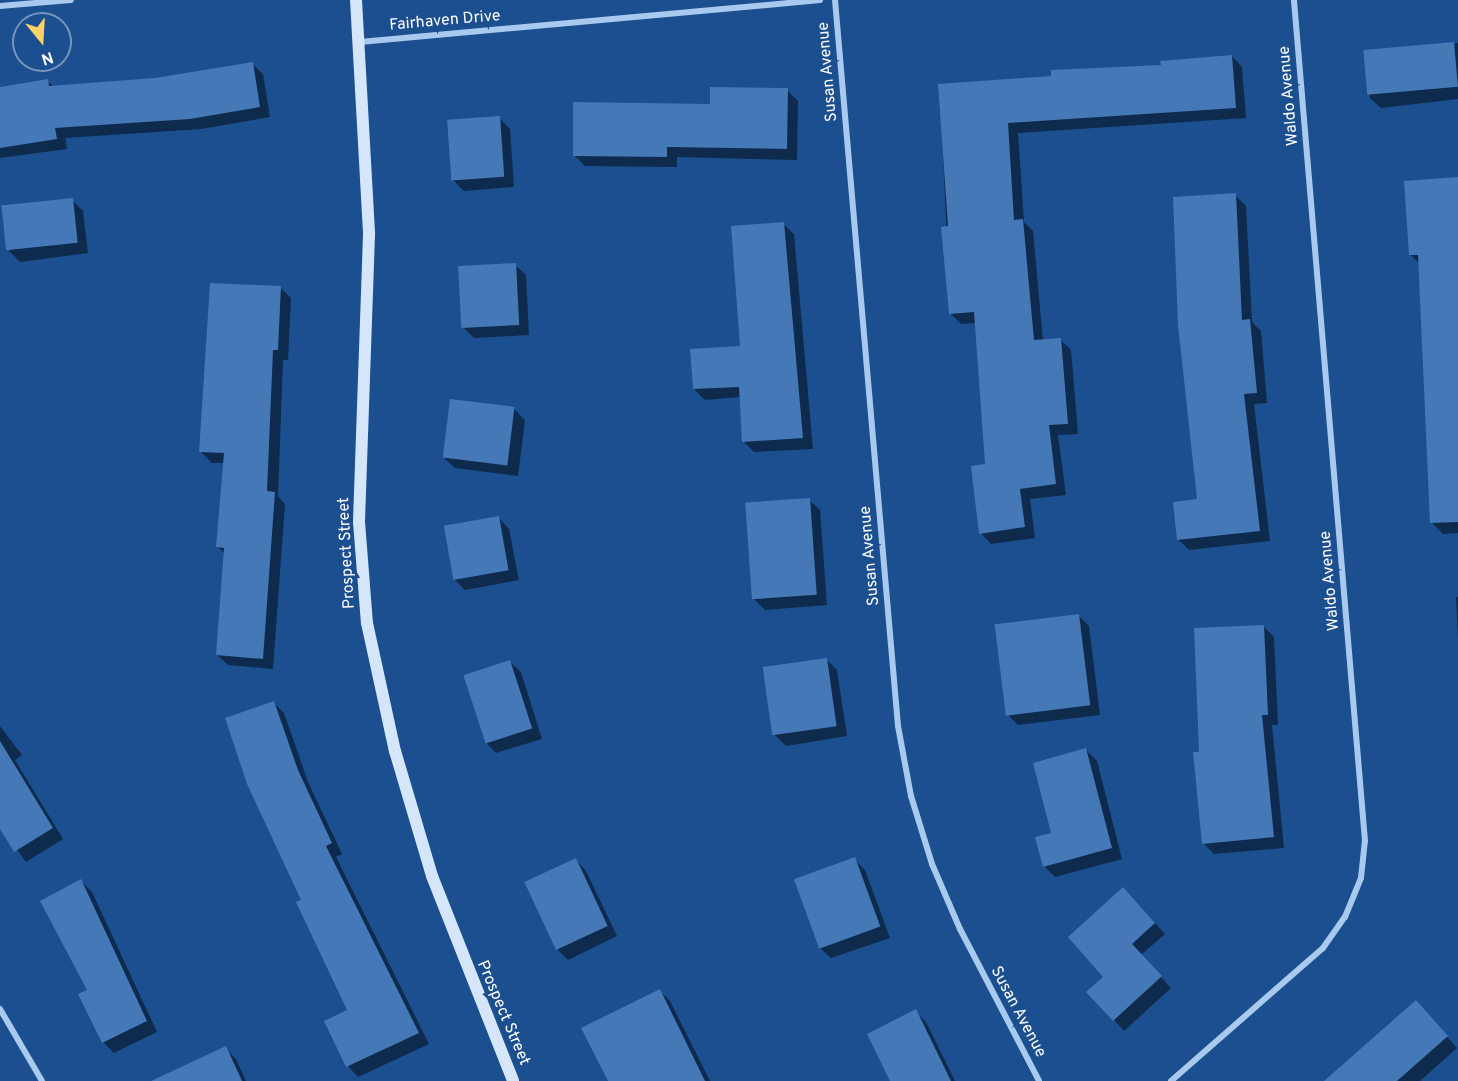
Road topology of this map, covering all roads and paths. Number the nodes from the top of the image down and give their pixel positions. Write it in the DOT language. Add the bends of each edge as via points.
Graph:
graph roads {
  1 [pos="71,0"];
  2 [pos="356,0"];
  3 [pos="820,0"];
  4 [pos="835,0"];
  5 [pos="1294,0"];
  6 [pos="0,6"];
  7 [pos="360,42"];
  8 [pos="0,1009"];
  9 [pos="42,1081"];
  10 [pos="513,1081"];
  11 [pos="1039,1081"];
  12 [pos="1171,1081"];
  1 -- 6 [label="street"];
  2 -- 7 [label="main road, Prospect Street"];
  3 -- 7 [label="street, Fairhaven Drive"];
  4 -- 11 [label="street, Susan Avenue" via="898,726 912,796 932,864 960,929"];
  5 -- 12 [label="street, Waldo Avenue" via="1365,841 1353,897 1345,917 1323,948"];
  7 -- 10 [label="main road, Prospect Street" via="369,235 359,522 367,622 395,751 432,876"];
  8 -- 9 [label="street"];
}
